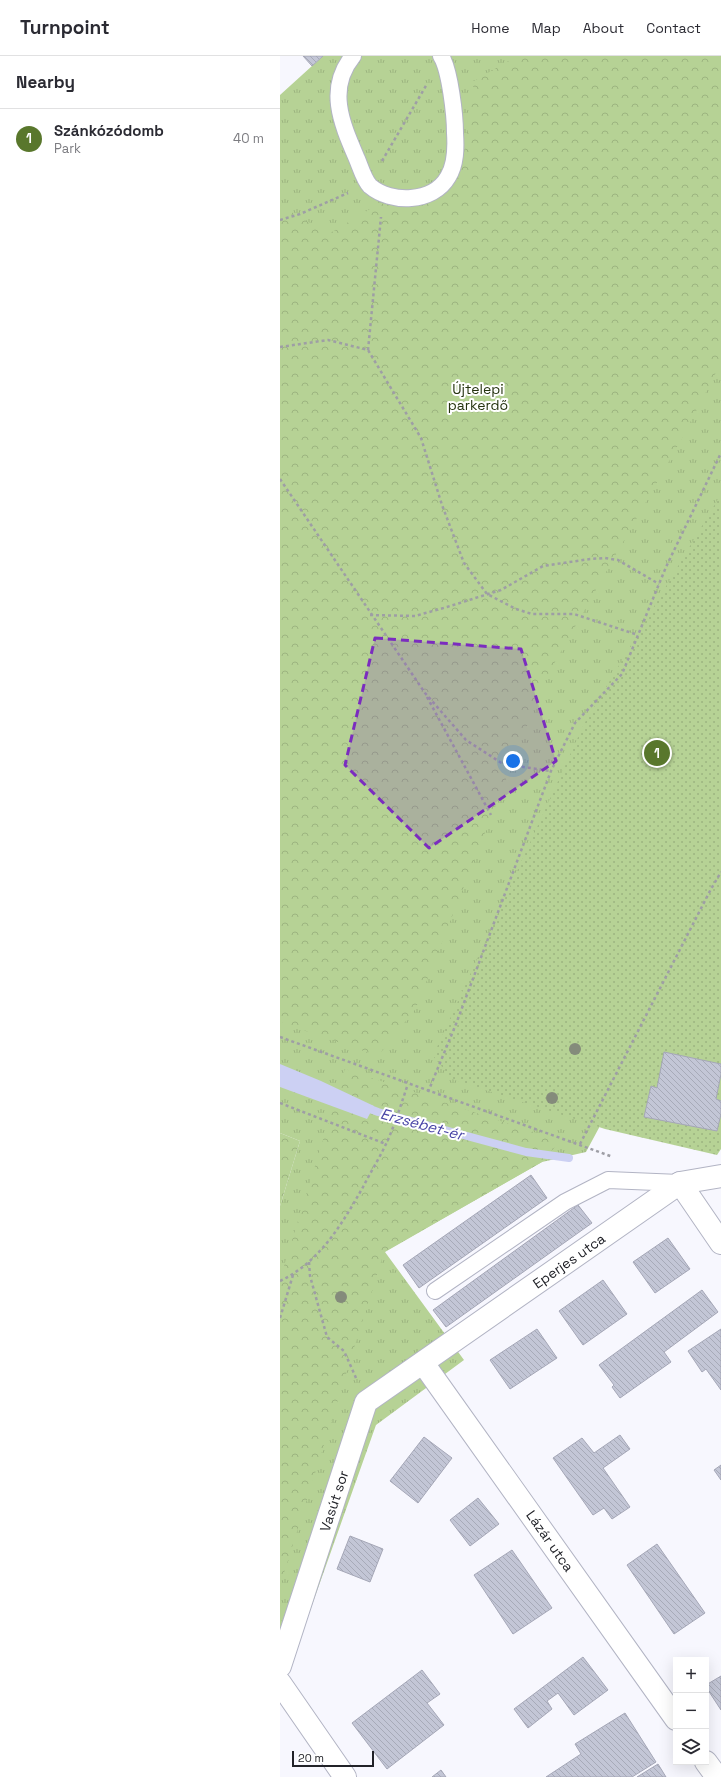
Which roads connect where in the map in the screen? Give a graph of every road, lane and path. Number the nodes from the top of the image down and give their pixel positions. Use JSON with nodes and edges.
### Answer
{"nodes":[{"id":1,"x":353,"y":56,"type":"edge"},
{"id":2,"x":443,"y":57,"type":"edge"},
{"id":3,"x":368,"y":184,"type":"junction"},
{"id":4,"x":383,"y":194,"type":"junction"},
{"id":5,"x":280,"y":220,"type":"edge"},
{"id":6,"x":280,"y":347,"type":"edge"},
{"id":7,"x":368,"y":350,"type":"junction"},
{"id":8,"x":721,"y":452,"type":"edge"},
{"id":9,"x":280,"y":479,"type":"edge"},
{"id":10,"x":659,"y":584,"type":"junction"},
{"id":11,"x":487,"y":594,"type":"junction"},
{"id":12,"x":370,"y":615,"type":"junction"},
{"id":13,"x":638,"y":635,"type":"junction"},
{"id":14,"x":425,"y":693,"type":"junction"},
{"id":15,"x":551,"y":771,"type":"junction"},
{"id":16,"x":491,"y":815,"type":"dead end"},
{"id":17,"x":721,"y":872,"type":"edge"},
{"id":18,"x":280,"y":1038,"type":"edge"},
{"id":19,"x":408,"y":1084,"type":"junction"},
{"id":20,"x":428,"y":1092,"type":"junction"},
{"id":21,"x":280,"y":1103,"type":"edge"},
{"id":22,"x":386,"y":1144,"type":"junction"},
{"id":23,"x":721,"y":1176,"type":"edge"},
{"id":24,"x":680,"y":1183,"type":"junction"},
{"id":25,"x":721,"y":1243,"type":"edge"},
{"id":26,"x":309,"y":1262,"type":"junction"},
{"id":27,"x":293,"y":1275,"type":"junction"},
{"id":28,"x":280,"y":1281,"type":"edge"},
{"id":29,"x":435,"y":1291,"type":"dead end"},
{"id":30,"x":280,"y":1318,"type":"edge"},
{"id":31,"x":423,"y":1362,"type":"junction"},
{"id":32,"x":366,"y":1402,"type":"junction"},
{"id":33,"x":280,"y":1666,"type":"edge"},
{"id":34,"x":280,"y":1682,"type":"edge"},
{"id":35,"x":673,"y":1715,"type":"edge"},
{"id":36,"x":708,"y":1765,"type":"edge"},
{"id":37,"x":721,"y":1774,"type":"edge"},
{"id":38,"x":345,"y":1777,"type":"edge"},
{"id":39,"x":717,"y":1777,"type":"edge"}],
"edges":[{"from":1,"to":3,"type":"lane"},
{"from":2,"to":3,"type":"path"},
{"from":2,"to":4,"type":"lane"},
{"from":3,"to":4,"type":"lane"},
{"from":3,"to":5,"type":"path"},
{"from":4,"to":7,"type":"path"},
{"from":6,"to":7,"type":"path"},
{"from":7,"to":11,"type":"path"},
{"from":8,"to":10,"type":"path"},
{"from":9,"to":12,"type":"path"},
{"from":10,"to":11,"type":"path"},
{"from":10,"to":13,"type":"path"},
{"from":11,"to":12,"type":"path"},
{"from":11,"to":13,"type":"path"},
{"from":12,"to":14,"type":"path"},
{"from":13,"to":15,"type":"path"},
{"from":14,"to":15,"type":"path"},
{"from":14,"to":16,"type":"path"},
{"from":15,"to":20,"type":"path"},
{"from":17,"to":20,"type":"path"},
{"from":18,"to":19,"type":"path"},
{"from":19,"to":20,"type":"path"},
{"from":19,"to":22,"type":"path"},
{"from":21,"to":22,"type":"path"},
{"from":22,"to":26,"type":"path"},
{"from":23,"to":24,"type":"street","name":"Eperjes utca"},
{"from":24,"to":25,"type":"street"},
{"from":24,"to":29,"type":"lane"},
{"from":24,"to":31,"type":"street","name":"Eperjes utca"},
{"from":26,"to":27,"type":"path"},
{"from":26,"to":32,"type":"path"},
{"from":27,"to":28,"type":"path"},
{"from":27,"to":30,"type":"path"},
{"from":31,"to":32,"type":"street"},
{"from":31,"to":35,"type":"street","name":"Lázár utca"},
{"from":32,"to":33,"type":"street","name":"Vasút sor"},
{"from":34,"to":38,"type":"street"},
{"from":36,"to":39,"type":"street"},
{"from":37,"to":39,"type":"street"}]}
